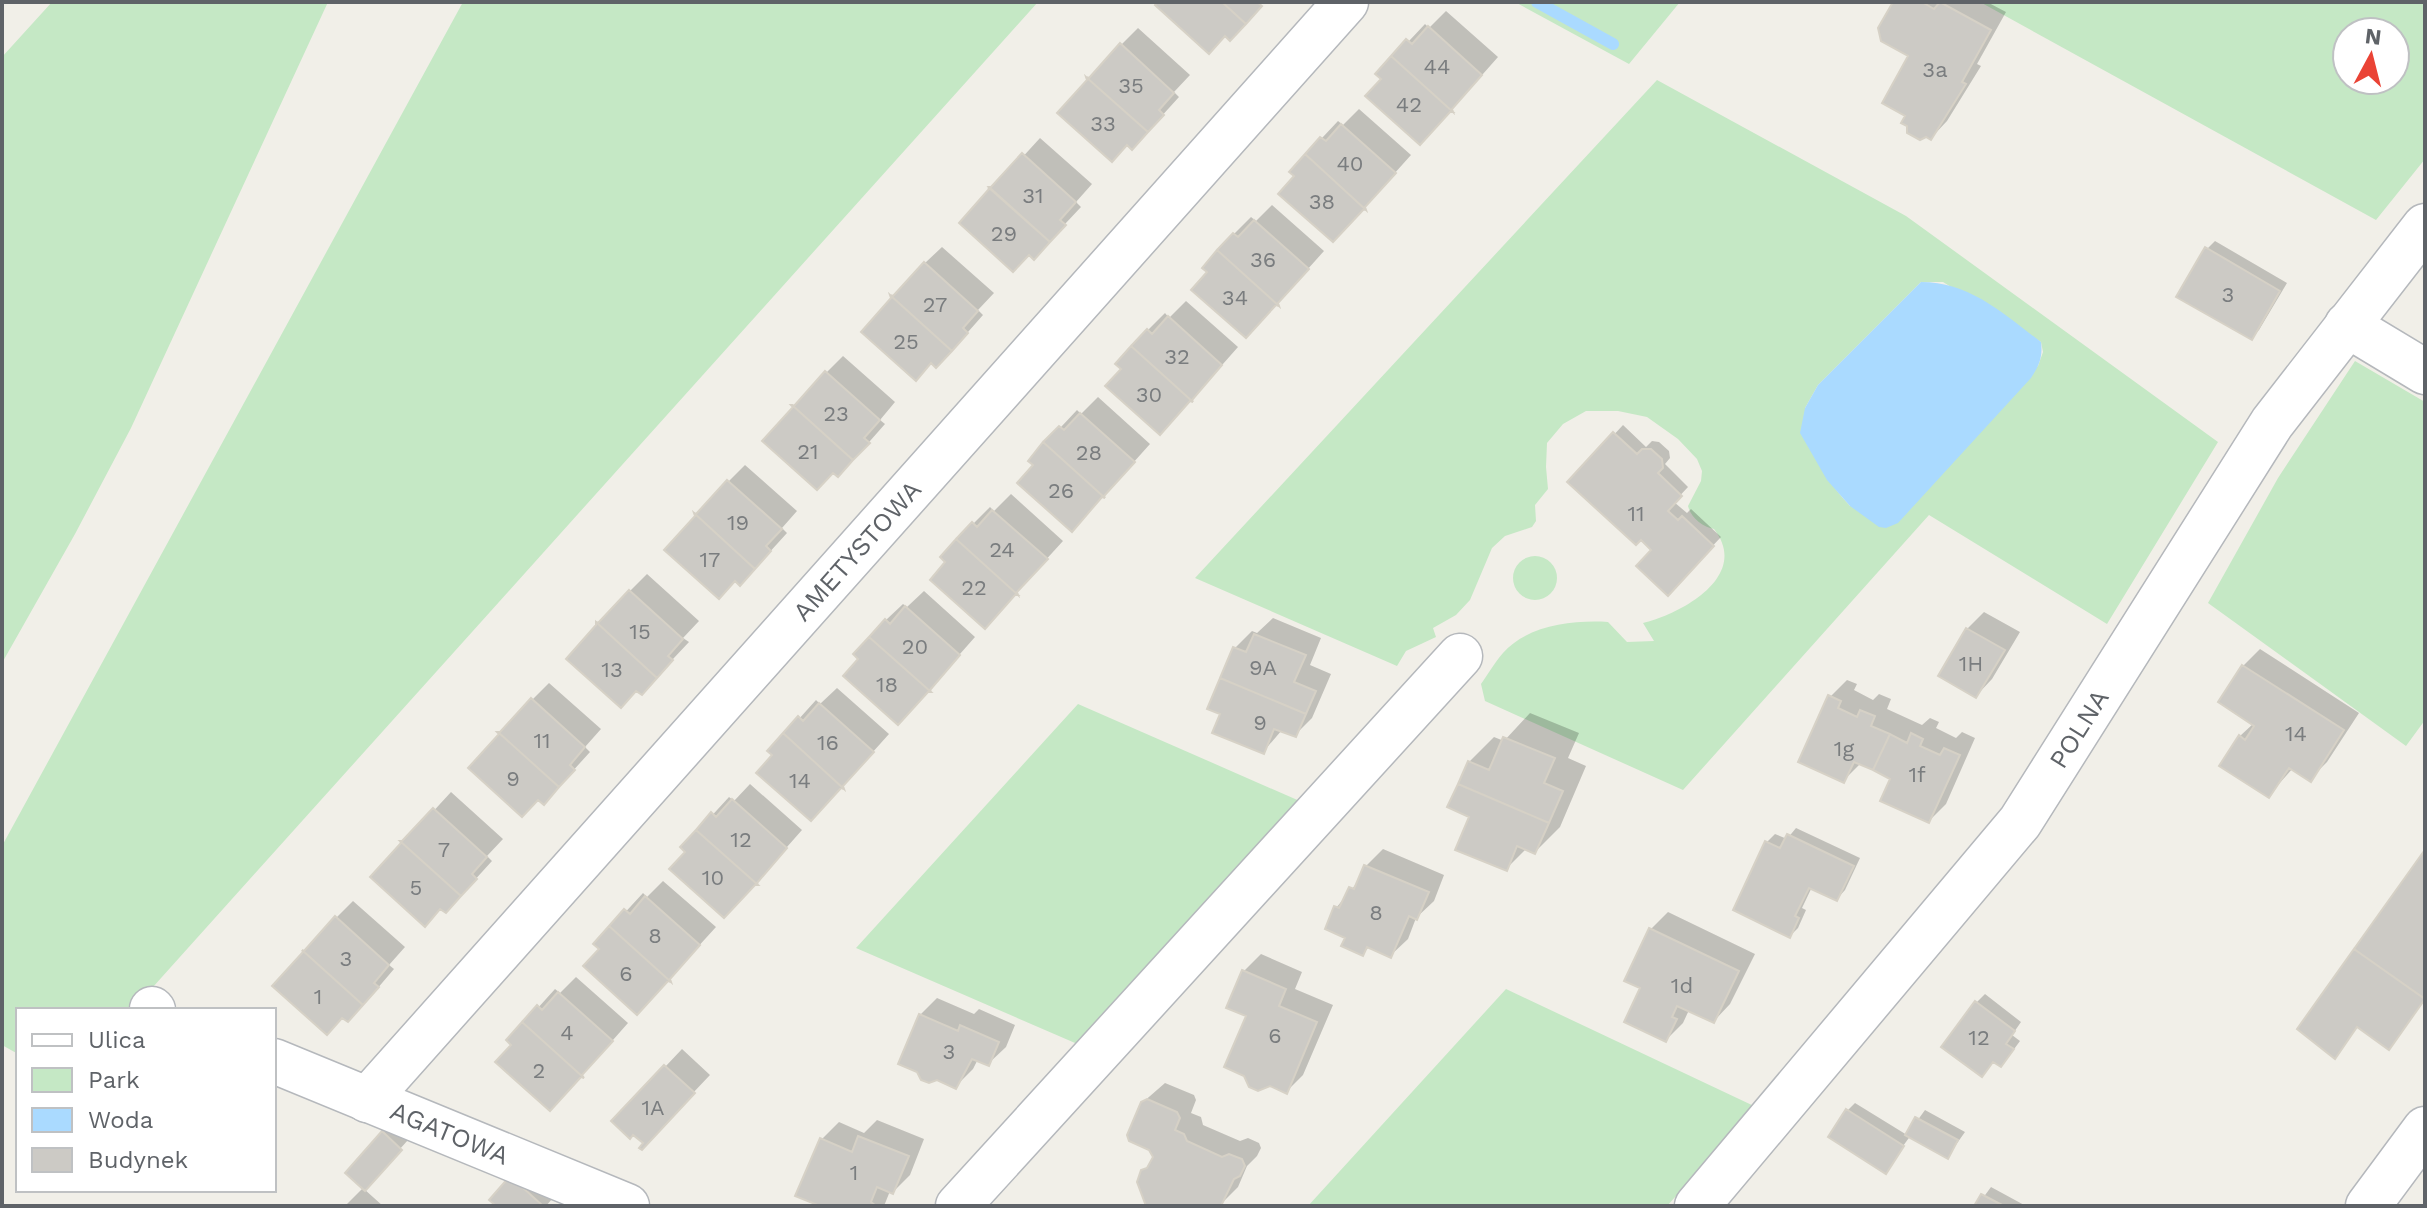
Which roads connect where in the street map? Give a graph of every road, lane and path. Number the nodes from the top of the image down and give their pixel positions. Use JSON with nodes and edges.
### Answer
{"nodes":[{"id":1,"x":1346,"y":2,"type":"edge"},
{"id":2,"x":2425,"y":226,"type":"edge"},
{"id":3,"x":2347,"y":325,"type":"junction"},
{"id":4,"x":2425,"y":372,"type":"edge"},
{"id":5,"x":1460,"y":656,"type":"dead end"},
{"id":6,"x":276,"y":1062,"type":"edge"},
{"id":7,"x":367,"y":1100,"type":"junction"},
{"id":8,"x":2425,"y":1129,"type":"edge"},
{"id":9,"x":627,"y":1206,"type":"edge"},
{"id":10,"x":958,"y":1206,"type":"edge"},
{"id":11,"x":1697,"y":1206,"type":"edge"},
{"id":12,"x":2368,"y":1206,"type":"edge"}],
"edges":[{"from":1,"to":7,"type":"street","name":"AMETYSTOWA"},
{"from":2,"to":3,"type":"street","name":"POLNA"},
{"from":3,"to":4,"type":"street"},
{"from":3,"to":11,"type":"street","name":"POLNA"},
{"from":5,"to":10,"type":"street"},
{"from":6,"to":7,"type":"street","name":"AGATOWA"},
{"from":7,"to":9,"type":"street","name":"AGATOWA"},
{"from":8,"to":12,"type":"street"}]}
